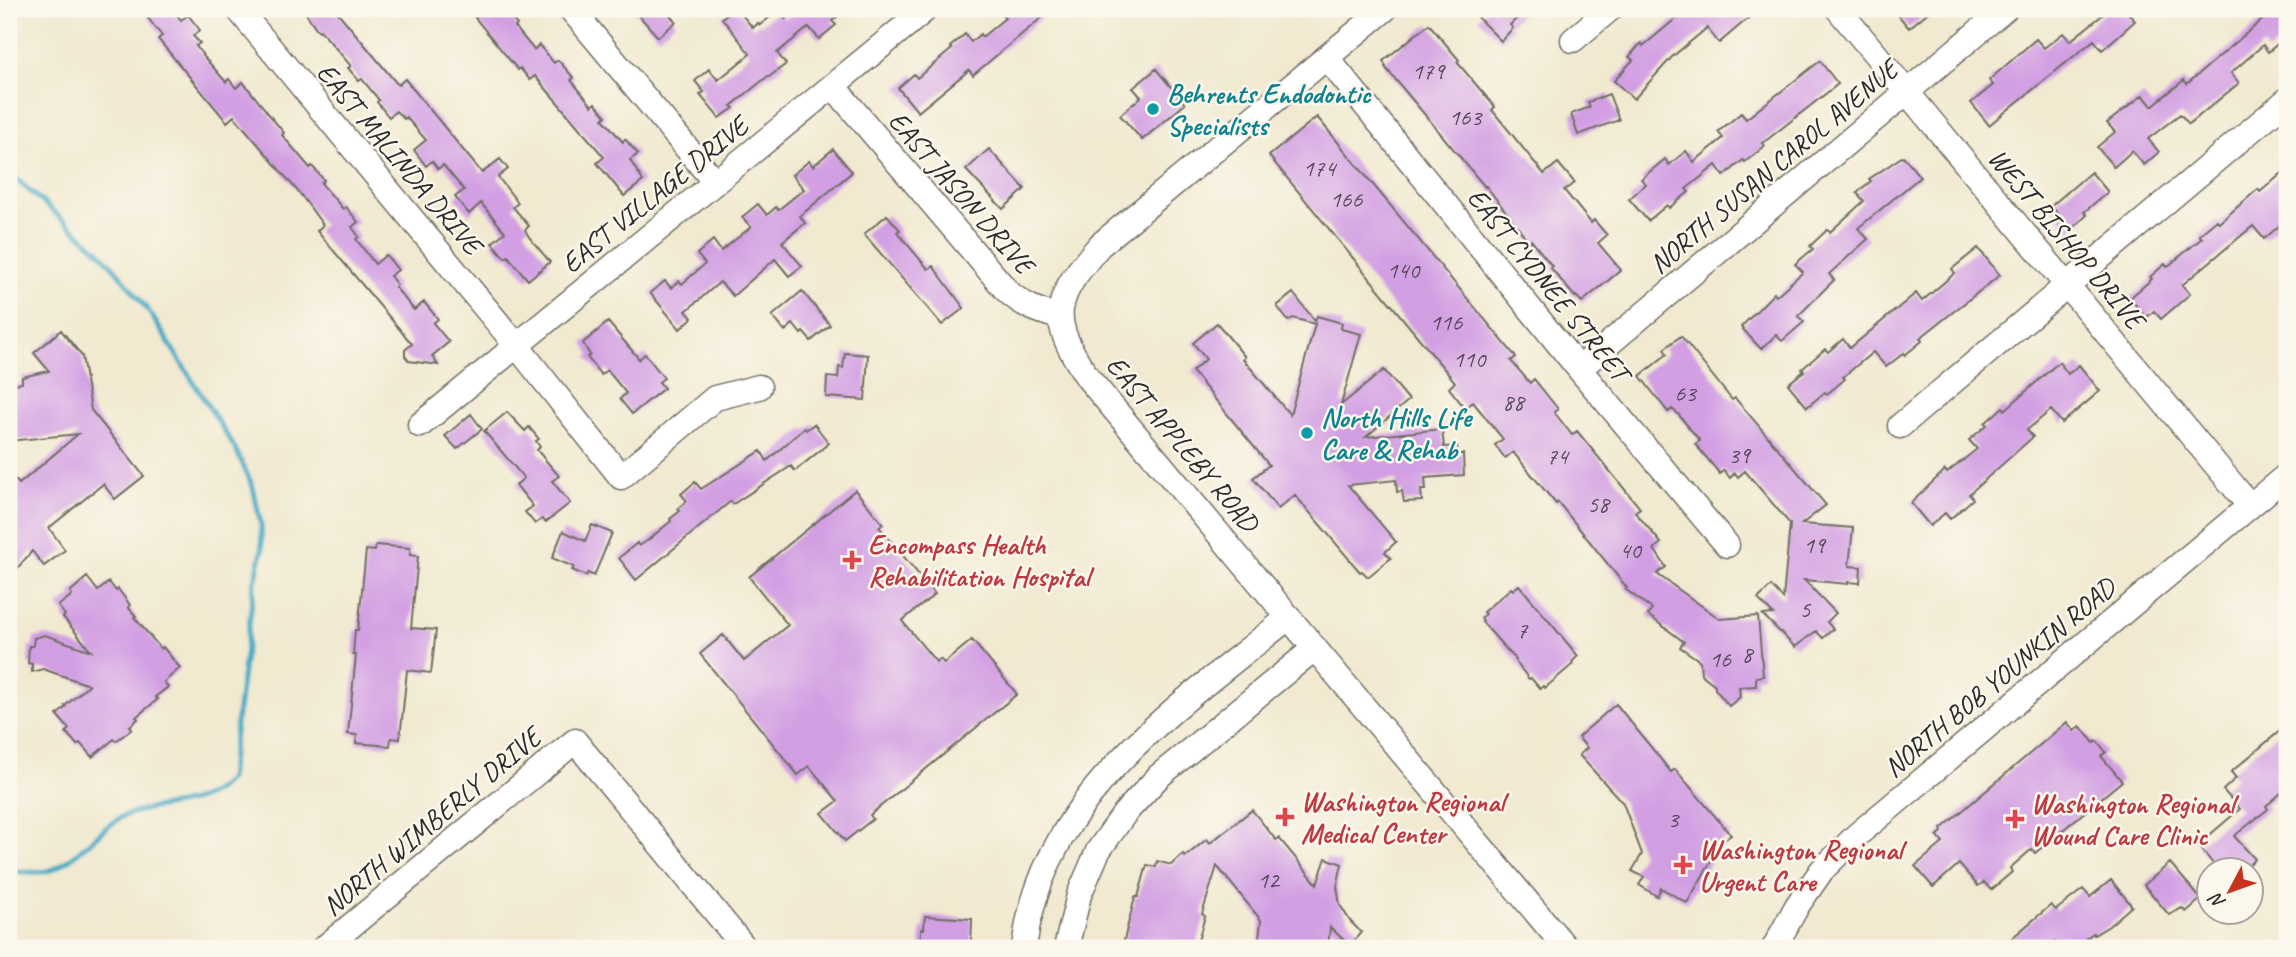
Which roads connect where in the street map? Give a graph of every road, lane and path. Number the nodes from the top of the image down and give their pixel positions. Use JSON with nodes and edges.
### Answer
{"nodes":[{"id":1,"x":238,"y":9,"type":"edge"},
{"id":2,"x":571,"y":9,"type":"edge"},
{"id":3,"x":926,"y":9,"type":"edge"},
{"id":4,"x":1385,"y":9,"type":"edge"},
{"id":5,"x":1610,"y":9,"type":"edge"},
{"id":6,"x":1838,"y":9,"type":"edge"},
{"id":7,"x":2005,"y":9,"type":"edge"},
{"id":8,"x":1573,"y":40,"type":"dead end"},
{"id":9,"x":1327,"y":58,"type":"junction"},
{"id":10,"x":833,"y":86,"type":"junction"},
{"id":11,"x":1907,"y":92,"type":"junction"},
{"id":12,"x":2287,"y":100,"type":"edge"},
{"id":13,"x":715,"y":182,"type":"junction"},
{"id":14,"x":2067,"y":286,"type":"junction"},
{"id":15,"x":1059,"y":317,"type":"junction"},
{"id":16,"x":517,"y":346,"type":"junction"},
{"id":17,"x":1579,"y":369,"type":"junction"},
{"id":18,"x":759,"y":387,"type":"dead end"},
{"id":19,"x":420,"y":425,"type":"dead end"},
{"id":20,"x":1900,"y":426,"type":"dead end"},
{"id":21,"x":2287,"y":475,"type":"edge"},
{"id":22,"x":2250,"y":506,"type":"junction"},
{"id":23,"x":1727,"y":545,"type":"dead end"},
{"id":24,"x":1289,"y":617,"type":"junction"},
{"id":25,"x":1315,"y":648,"type":"junction"},
{"id":26,"x":324,"y":948,"type":"edge"},
{"id":27,"x":745,"y":948,"type":"edge"},
{"id":28,"x":1024,"y":948,"type":"edge"},
{"id":29,"x":1066,"y":948,"type":"edge"},
{"id":30,"x":1566,"y":948,"type":"edge"},
{"id":31,"x":1773,"y":948,"type":"edge"}],
"edges":[{"from":1,"to":16,"type":"street","name":"EAST MALINDA DRIVE"},
{"from":2,"to":13,"type":"street"},
{"from":3,"to":10,"type":"street","name":"EAST VILLAGE DRIVE"},
{"from":4,"to":9,"type":"street"},
{"from":5,"to":8,"type":"street"},
{"from":6,"to":11,"type":"street","name":"WEST BISHOP DRIVE"},
{"from":7,"to":11,"type":"street","name":"NORTH SUSAN CAROL AVENUE"},
{"from":9,"to":15,"type":"street"},
{"from":9,"to":17,"type":"street","name":"EAST CYDNEE STREET"},
{"from":10,"to":13,"type":"street","name":"EAST VILLAGE DRIVE"},
{"from":10,"to":15,"type":"street","name":"EAST JASON DRIVE"},
{"from":11,"to":14,"type":"street","name":"WEST BISHOP DRIVE"},
{"from":11,"to":17,"type":"street","name":"NORTH SUSAN CAROL AVENUE"},
{"from":12,"to":14,"type":"street"},
{"from":13,"to":16,"type":"street","name":"EAST VILLAGE DRIVE"},
{"from":14,"to":20,"type":"street"},
{"from":14,"to":22,"type":"street","name":"WEST BISHOP DRIVE"},
{"from":15,"to":24,"type":"street","name":"EAST APPLEBY ROAD"},
{"from":16,"to":18,"type":"street","name":"EAST MALINDA DRIVE"},
{"from":16,"to":19,"type":"street","name":"EAST VILLAGE DRIVE"},
{"from":17,"to":23,"type":"street","name":"EAST CYDNEE STREET"},
{"from":21,"to":22,"type":"street","name":"NORTH BOB YOUNKIN ROAD"},
{"from":22,"to":31,"type":"street","name":"NORTH BOB YOUNKIN ROAD"},
{"from":24,"to":25,"type":"street","name":"EAST APPLEBY ROAD"},
{"from":24,"to":28,"type":"street"},
{"from":25,"to":29,"type":"street"},
{"from":25,"to":30,"type":"street","name":"EAST APPLEBY ROAD"},
{"from":26,"to":27,"type":"street","name":"NORTH WIMBERLY DRIVE"}]}
